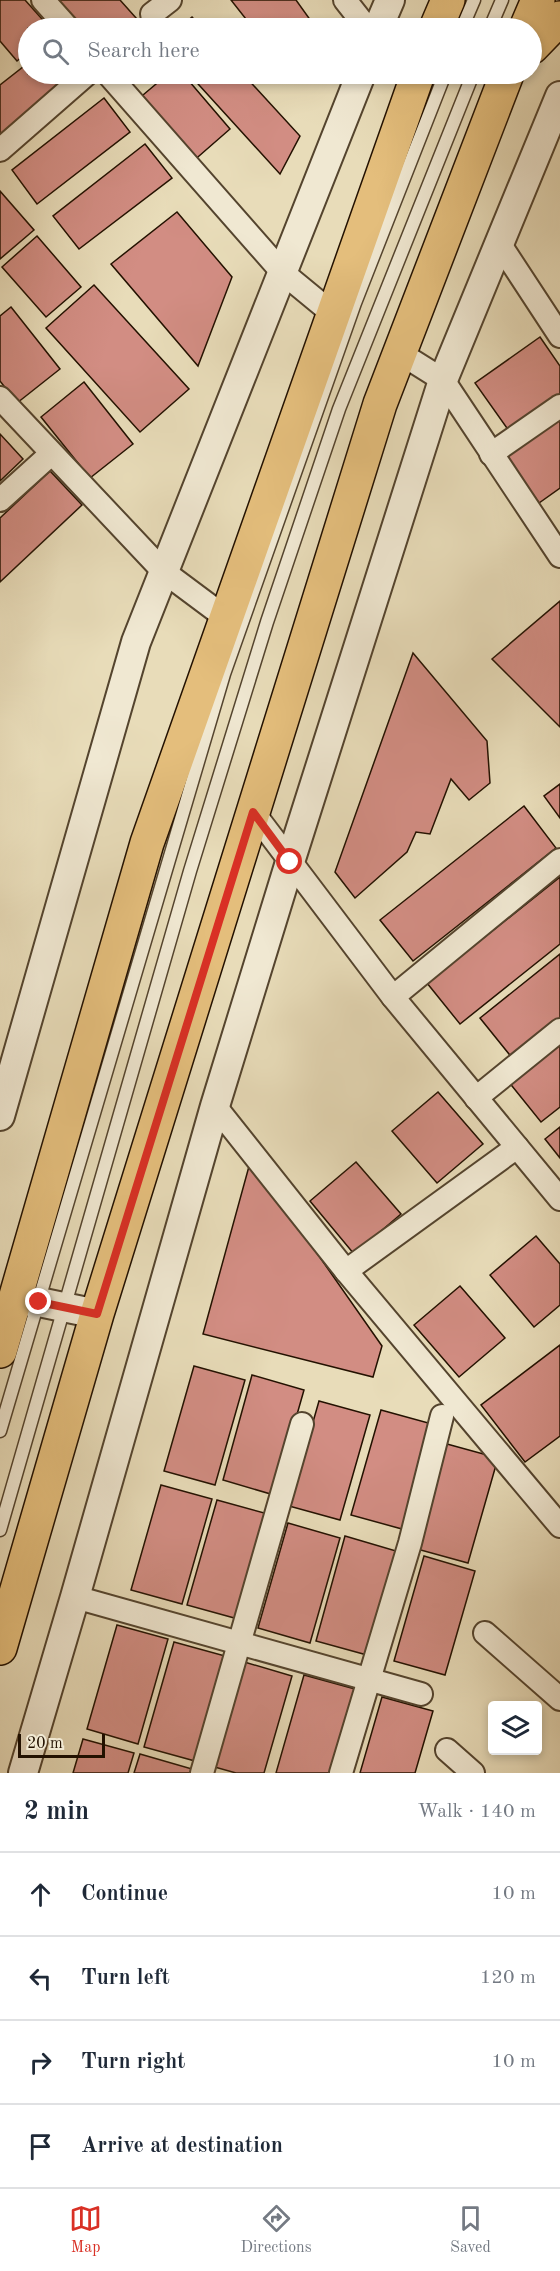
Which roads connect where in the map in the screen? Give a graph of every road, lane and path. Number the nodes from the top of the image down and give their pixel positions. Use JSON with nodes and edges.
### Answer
{"nodes":[{"id":1,"x":43,"y":0,"type":"edge"},
{"id":2,"x":170,"y":0,"type":"edge"},
{"id":3,"x":345,"y":0,"type":"edge"},
{"id":4,"x":390,"y":0,"type":"edge"},
{"id":5,"x":448,"y":0,"type":"edge"},
{"id":6,"x":474,"y":0,"type":"edge"},
{"id":7,"x":502,"y":0,"type":"edge"},
{"id":8,"x":538,"y":0,"type":"edge"},
{"id":9,"x":152,"y":14,"type":"dead end"},
{"id":10,"x":59,"y":18,"type":"edge"},
{"id":11,"x":359,"y":18,"type":"edge"},
{"id":12,"x":382,"y":18,"type":"edge"},
{"id":13,"x":440,"y":18,"type":"edge"},
{"id":14,"x":466,"y":18,"type":"edge"},
{"id":15,"x":494,"y":18,"type":"edge"},
{"id":16,"x":530,"y":18,"type":"edge"},
{"id":17,"x":560,"y":18,"type":"edge"},
{"id":18,"x":542,"y":36,"type":"edge"},
{"id":19,"x":76,"y":84,"type":"edge"},
{"id":20,"x":117,"y":84,"type":"edge"},
{"id":21,"x":357,"y":84,"type":"edge"},
{"id":22,"x":418,"y":84,"type":"edge"},
{"id":23,"x":419,"y":84,"type":"edge"},
{"id":24,"x":468,"y":84,"type":"edge"},
{"id":25,"x":503,"y":84,"type":"edge"},
{"id":26,"x":560,"y":96,"type":"edge"},
{"id":27,"x":0,"y":150,"type":"edge"},
{"id":28,"x":499,"y":243,"type":"junction"},
{"id":29,"x":282,"y":272,"type":"junction"},
{"id":30,"x":333,"y":314,"type":"junction"},
{"id":31,"x":560,"y":336,"type":"edge"},
{"id":32,"x":400,"y":353,"type":"junction"},
{"id":33,"x":443,"y":380,"type":"junction"},
{"id":34,"x":0,"y":398,"type":"edge"},
{"id":35,"x":560,"y":406,"type":"edge"},
{"id":36,"x":51,"y":454,"type":"junction"},
{"id":37,"x":491,"y":454,"type":"junction"},
{"id":38,"x":0,"y":500,"type":"edge"},
{"id":39,"x":560,"y":556,"type":"edge"},
{"id":40,"x":163,"y":571,"type":"junction"},
{"id":41,"x":226,"y":618,"type":"junction"},
{"id":42,"x":253,"y":812,"type":"junction"},
{"id":43,"x":560,"y":860,"type":"edge"},
{"id":44,"x":290,"y":862,"type":"junction"},
{"id":45,"x":393,"y":997,"type":"junction"},
{"id":46,"x":560,"y":1030,"type":"edge"},
{"id":47,"x":476,"y":1098,"type":"junction"},
{"id":48,"x":216,"y":1106,"type":"junction"},
{"id":49,"x":0,"y":1116,"type":"edge"},
{"id":50,"x":518,"y":1148,"type":"junction"},
{"id":51,"x":560,"y":1199,"type":"edge"},
{"id":52,"x":346,"y":1271,"type":"junction"},
{"id":53,"x":30,"y":1305,"type":"edge"},
{"id":54,"x":97,"y":1314,"type":"junction"},
{"id":55,"x":0,"y":1351,"type":"edge"},
{"id":56,"x":442,"y":1416,"type":"dead end"},
{"id":57,"x":302,"y":1424,"type":"dead end"},
{"id":58,"x":0,"y":1431,"type":"edge"},
{"id":59,"x":560,"y":1526,"type":"edge"},
{"id":60,"x":0,"y":1530,"type":"edge"},
{"id":61,"x":75,"y":1597,"type":"junction"},
{"id":62,"x":485,"y":1633,"type":"dead end"},
{"id":63,"x":241,"y":1642,"type":"junction"},
{"id":64,"x":0,"y":1648,"type":"edge"},
{"id":65,"x":370,"y":1681,"type":"junction"},
{"id":66,"x":421,"y":1694,"type":"dead end"},
{"id":67,"x":560,"y":1699,"type":"edge"},
{"id":68,"x":447,"y":1750,"type":"dead end"},
{"id":69,"x":23,"y":1773,"type":"edge"},
{"id":70,"x":202,"y":1773,"type":"edge"},
{"id":71,"x":341,"y":1773,"type":"edge"},
{"id":72,"x":473,"y":1773,"type":"edge"}],
"edges":[{"from":1,"to":10,"type":"street"},
{"from":2,"to":9,"type":"street"},
{"from":3,"to":11,"type":"street"},
{"from":4,"to":12,"type":"street"},
{"from":5,"to":13,"type":"main road"},
{"from":6,"to":14,"type":"lane"},
{"from":7,"to":15,"type":"lane"},
{"from":8,"to":16,"type":"main road"},
{"from":17,"to":18,"type":"main road"},
{"from":19,"to":27,"type":"street"},
{"from":20,"to":29,"type":"street"},
{"from":21,"to":29,"type":"street"},
{"from":22,"to":30,"type":"main road"},
{"from":23,"to":53,"type":"lane"},
{"from":24,"to":53,"type":"lane"},
{"from":25,"to":32,"type":"main road"},
{"from":26,"to":28,"type":"street"},
{"from":28,"to":31,"type":"street"},
{"from":28,"to":33,"type":"street"},
{"from":29,"to":30,"type":"street"},
{"from":29,"to":40,"type":"street"},
{"from":30,"to":41,"type":"main road"},
{"from":32,"to":33,"type":"street"},
{"from":32,"to":42,"type":"main road"},
{"from":33,"to":37,"type":"street"},
{"from":33,"to":44,"type":"street"},
{"from":34,"to":36,"type":"street"},
{"from":35,"to":37,"type":"street"},
{"from":36,"to":38,"type":"street"},
{"from":36,"to":40,"type":"street"},
{"from":37,"to":39,"type":"street"},
{"from":40,"to":41,"type":"street"},
{"from":40,"to":49,"type":"street"},
{"from":41,"to":53,"type":"main road"},
{"from":42,"to":44,"type":"street"},
{"from":42,"to":54,"type":"main road"},
{"from":43,"to":45,"type":"street"},
{"from":44,"to":45,"type":"street"},
{"from":44,"to":48,"type":"street"},
{"from":45,"to":47,"type":"street"},
{"from":46,"to":47,"type":"street"},
{"from":47,"to":50,"type":"street"},
{"from":48,"to":52,"type":"street"},
{"from":48,"to":61,"type":"street"},
{"from":50,"to":51,"type":"street"},
{"from":50,"to":52,"type":"street"},
{"from":52,"to":59,"type":"street"},
{"from":53,"to":54,"type":"street"},
{"from":53,"to":55,"type":"main road"},
{"from":53,"to":58,"type":"lane"},
{"from":53,"to":60,"type":"lane"},
{"from":54,"to":64,"type":"main road"},
{"from":56,"to":65,"type":"street"},
{"from":57,"to":63,"type":"street"},
{"from":61,"to":63,"type":"street"},
{"from":61,"to":69,"type":"street"},
{"from":62,"to":67,"type":"street"},
{"from":63,"to":65,"type":"street"},
{"from":63,"to":70,"type":"street"},
{"from":65,"to":66,"type":"street"},
{"from":65,"to":71,"type":"street"},
{"from":68,"to":72,"type":"street"}]}
